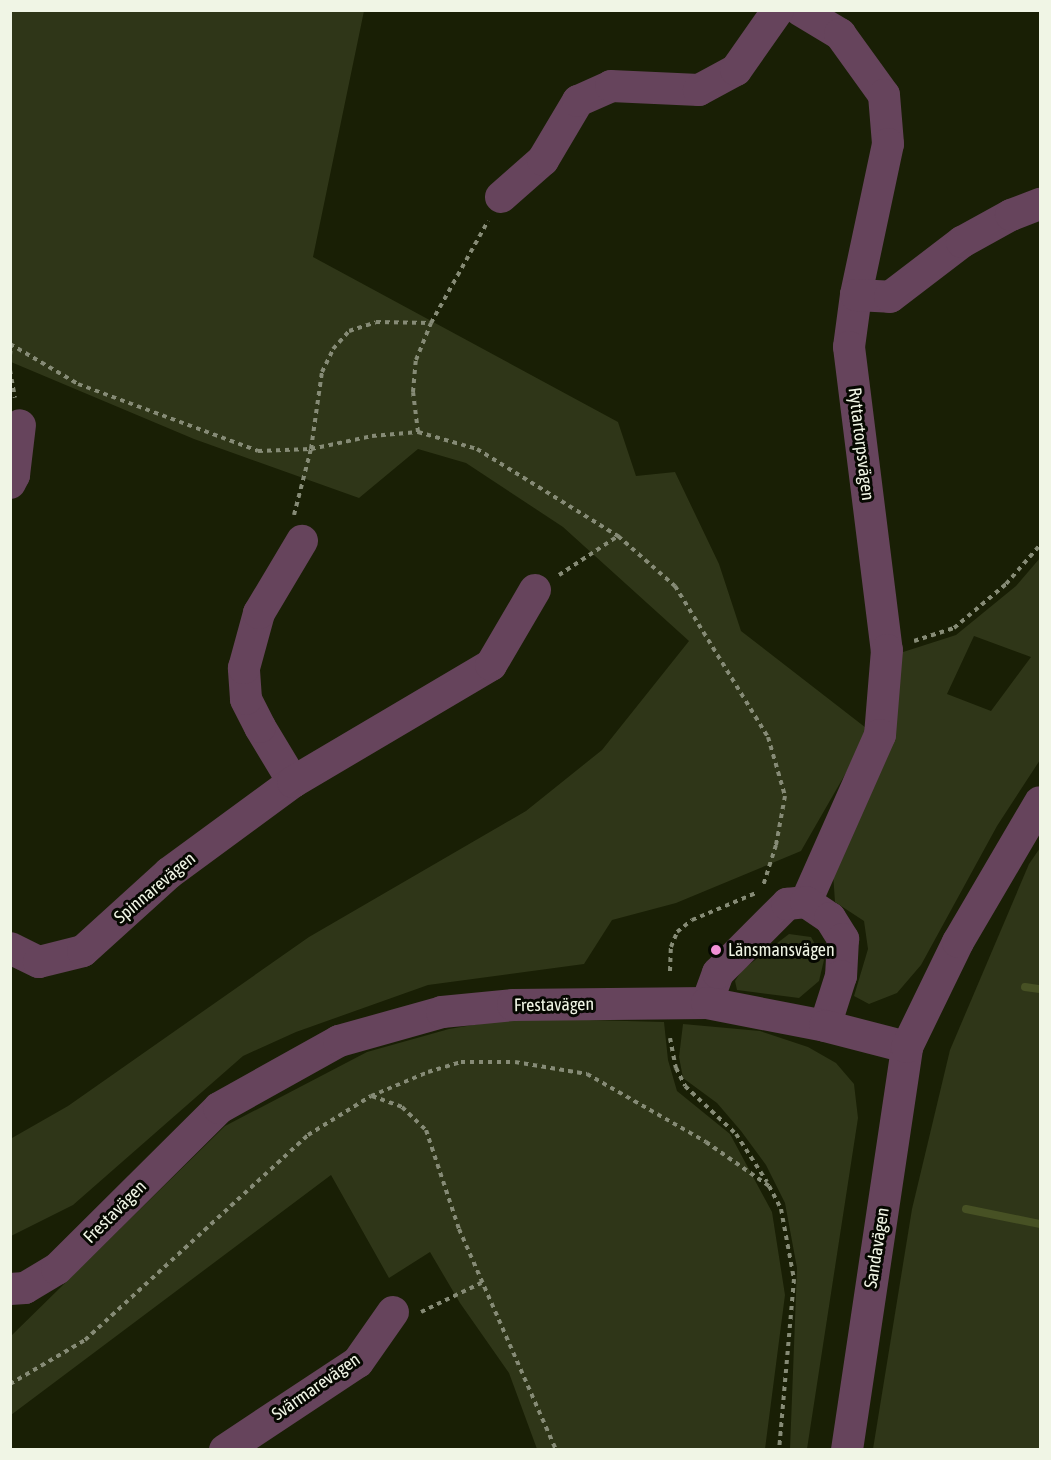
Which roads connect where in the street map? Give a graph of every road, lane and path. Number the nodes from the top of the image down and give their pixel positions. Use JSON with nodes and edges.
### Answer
{"nodes":[{"id":1,"x":778,"y":10,"type":"edge"},
{"id":2,"x":800,"y":10,"type":"edge"},
{"id":3,"x":501,"y":197,"type":"joint"},
{"id":4,"x":1041,"y":204,"type":"edge"},
{"id":5,"x":856,"y":296,"type":"junction"},
{"id":6,"x":431,"y":323,"type":"junction"},
{"id":7,"x":11,"y":345,"type":"edge"},
{"id":8,"x":10,"y":355,"type":"edge"},
{"id":9,"x":20,"y":425,"type":"dead end"},
{"id":10,"x":418,"y":432,"type":"junction"},
{"id":11,"x":311,"y":449,"type":"junction"},
{"id":12,"x":10,"y":483,"type":"edge"},
{"id":13,"x":618,"y":536,"type":"junction"},
{"id":14,"x":302,"y":541,"type":"joint"},
{"id":15,"x":1041,"y":545,"type":"edge"},
{"id":16,"x":535,"y":590,"type":"joint"},
{"id":17,"x":888,"y":650,"type":"junction"},
{"id":18,"x":293,"y":782,"type":"junction"},
{"id":19,"x":1041,"y":802,"type":"edge"},
{"id":20,"x":806,"y":902,"type":"junction"},
{"id":21,"x":10,"y":948,"type":"edge"},
{"id":22,"x":670,"y":971,"type":"dead end"},
{"id":23,"x":707,"y":1004,"type":"junction"},
{"id":24,"x":825,"y":1026,"type":"junction"},
{"id":25,"x":670,"y":1038,"type":"dead end"},
{"id":26,"x":908,"y":1047,"type":"junction"},
{"id":27,"x":372,"y":1096,"type":"junction"},
{"id":28,"x":769,"y":1185,"type":"junction"},
{"id":29,"x":482,"y":1283,"type":"junction"},
{"id":30,"x":10,"y":1289,"type":"edge"},
{"id":31,"x":393,"y":1312,"type":"joint"},
{"id":32,"x":10,"y":1384,"type":"edge"},
{"id":33,"x":225,"y":1449,"type":"edge"},
{"id":34,"x":556,"y":1449,"type":"edge"},
{"id":35,"x":779,"y":1449,"type":"edge"},
{"id":36,"x":846,"y":1449,"type":"edge"}],
"edges":[{"from":1,"to":3,"type":"street"},
{"from":2,"to":5,"type":"street","name":"Ryttartorpsvägen"},
{"from":3,"to":6,"type":"path"},
{"from":4,"to":5,"type":"street"},
{"from":5,"to":17,"type":"street","name":"Ryttartorpsvägen"},
{"from":6,"to":10,"type":"path"},
{"from":6,"to":11,"type":"path"},
{"from":7,"to":8,"type":"path"},
{"from":7,"to":11,"type":"path"},
{"from":9,"to":12,"type":"street"},
{"from":10,"to":11,"type":"path"},
{"from":10,"to":13,"type":"path"},
{"from":11,"to":14,"type":"path"},
{"from":13,"to":16,"type":"path"},
{"from":13,"to":22,"type":"path"},
{"from":14,"to":18,"type":"street"},
{"from":15,"to":17,"type":"path"},
{"from":16,"to":18,"type":"street","name":"Spinnarevägen"},
{"from":17,"to":20,"type":"street","name":"Ryttartorpsvägen"},
{"from":18,"to":21,"type":"street","name":"Spinnarevägen"},
{"from":19,"to":26,"type":"street"},
{"from":20,"to":23,"type":"street"},
{"from":20,"to":24,"type":"street"},
{"from":23,"to":24,"type":"street","name":"Frestavägen"},
{"from":23,"to":30,"type":"street","name":"Frestavägen"},
{"from":24,"to":26,"type":"street","name":"Frestavägen"},
{"from":25,"to":28,"type":"path"},
{"from":26,"to":36,"type":"street","name":"Sandavägen"},
{"from":27,"to":28,"type":"path"},
{"from":27,"to":29,"type":"path"},
{"from":27,"to":32,"type":"path"},
{"from":28,"to":35,"type":"path"},
{"from":29,"to":31,"type":"path"},
{"from":29,"to":34,"type":"path"},
{"from":31,"to":33,"type":"street","name":"Svärmarevägen"}]}
